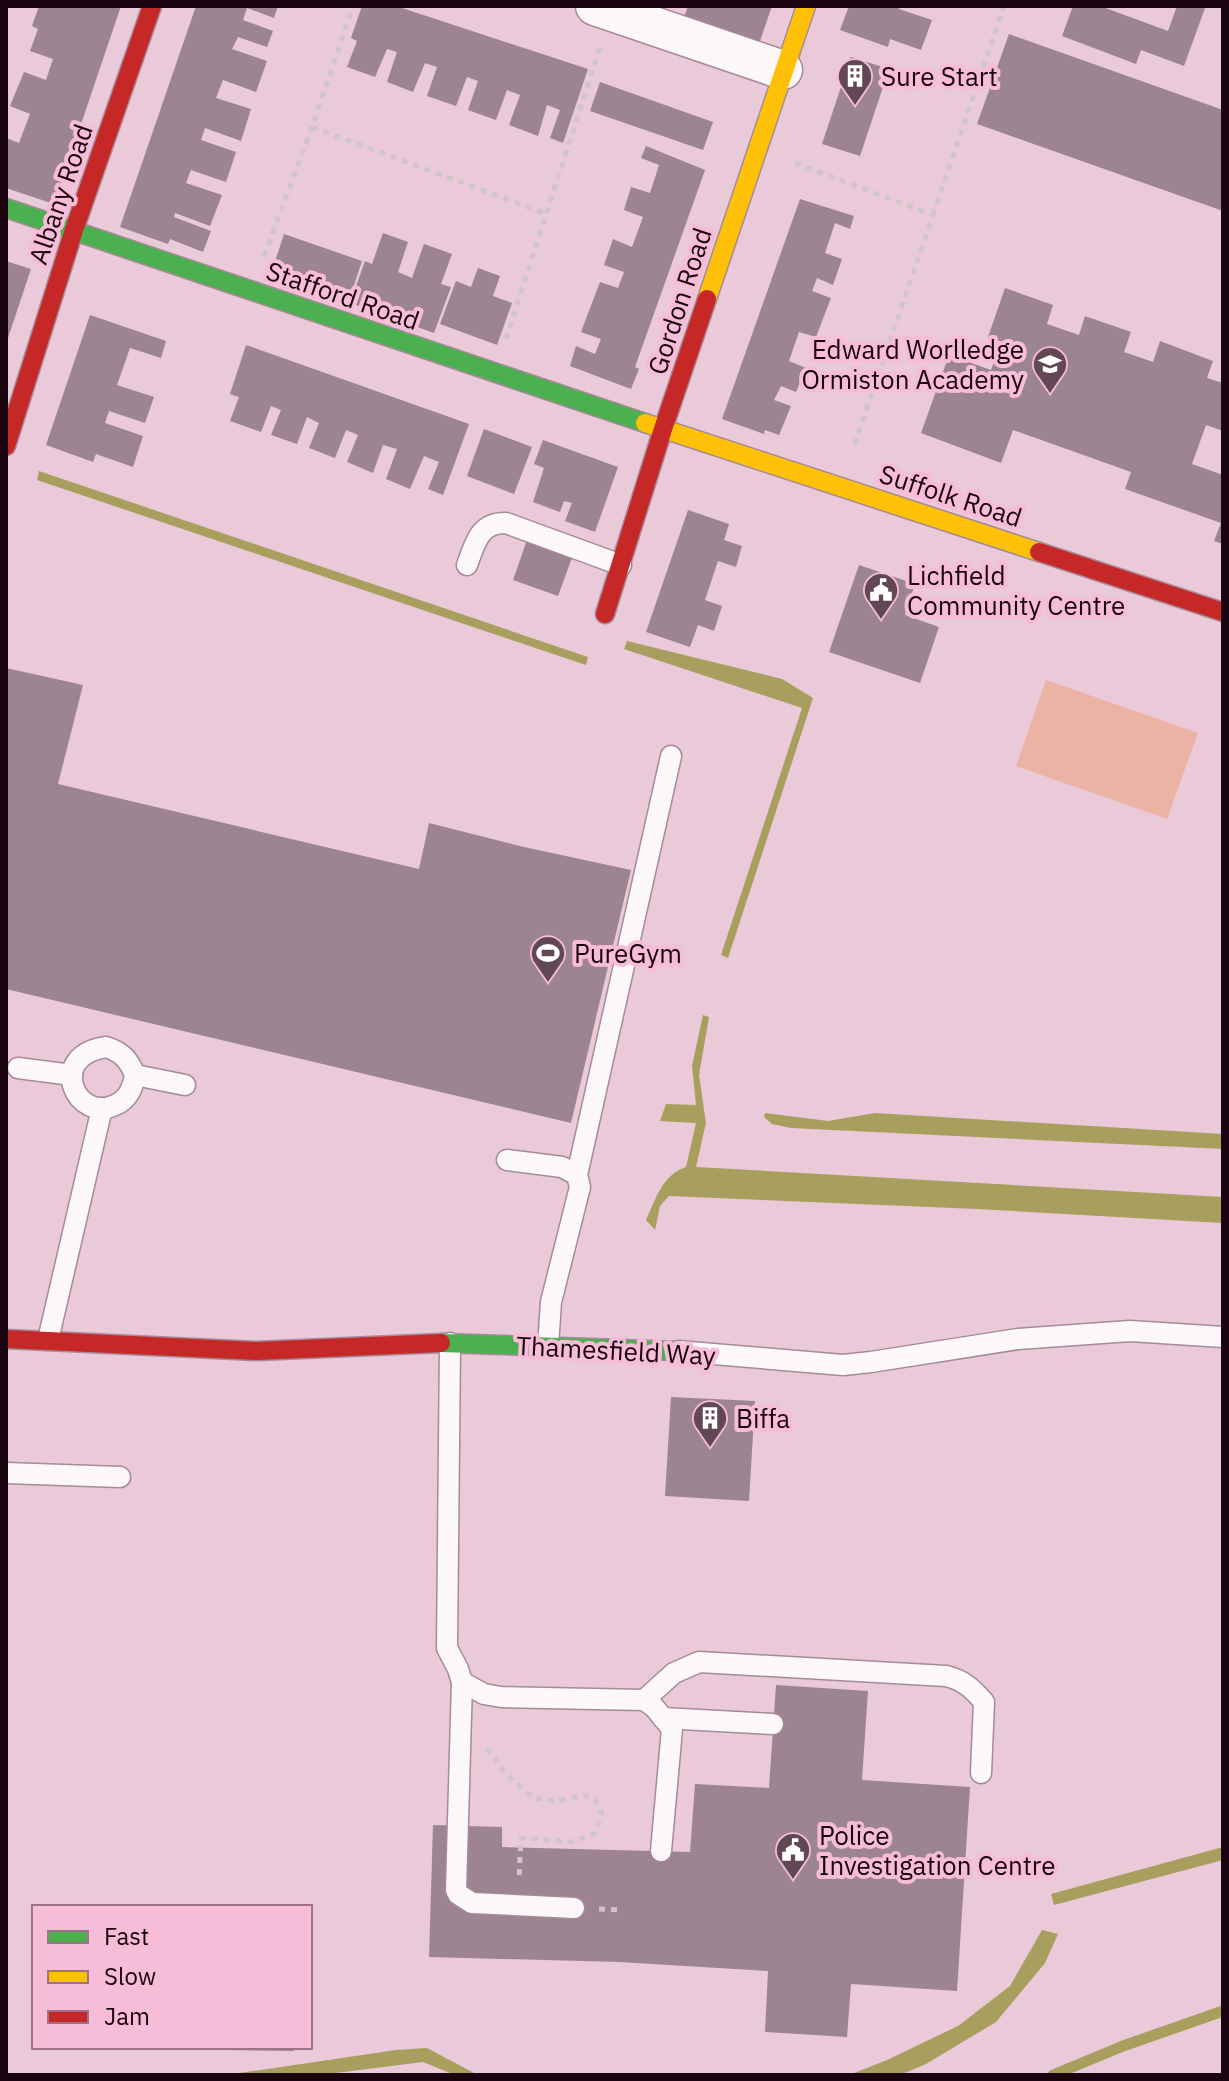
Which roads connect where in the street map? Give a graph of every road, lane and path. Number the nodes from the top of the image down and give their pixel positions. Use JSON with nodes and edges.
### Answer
{"nodes":[{"id":1,"x":152,"y":6,"type":"edge"},
{"id":2,"x":353,"y":6,"type":"edge"},
{"id":3,"x":806,"y":6,"type":"edge"},
{"id":4,"x":1004,"y":6,"type":"edge"},
{"id":5,"x":603,"y":9,"type":"edge"},
{"id":6,"x":783,"y":70,"type":"junction"},
{"id":7,"x":312,"y":127,"type":"junction"},
{"id":8,"x":757,"y":148,"type":"junction"},
{"id":9,"x":6,"y":208,"type":"edge"},
{"id":10,"x":547,"y":214,"type":"junction"},
{"id":11,"x":933,"y":215,"type":"junction"},
{"id":12,"x":74,"y":230,"type":"junction"},
{"id":13,"x":252,"y":291,"type":"junction"},
{"id":14,"x":495,"y":374,"type":"junction"},
{"id":15,"x":663,"y":429,"type":"junction"},
{"id":16,"x":6,"y":446,"type":"edge"},
{"id":17,"x":841,"y":487,"type":"junction"},
{"id":18,"x":467,"y":565,"type":"dead end"},
{"id":19,"x":621,"y":565,"type":"junction"},
{"id":20,"x":1223,"y":612,"type":"edge"},
{"id":21,"x":605,"y":614,"type":"dead end"},
{"id":22,"x":671,"y":756,"type":"dead end"},
{"id":23,"x":18,"y":1068,"type":"dead end"},
{"id":24,"x":72,"y":1075,"type":"junction"},
{"id":25,"x":135,"y":1075,"type":"junction"},
{"id":26,"x":185,"y":1085,"type":"dead end"},
{"id":27,"x":102,"y":1108,"type":"junction"},
{"id":28,"x":507,"y":1160,"type":"dead end"},
{"id":29,"x":577,"y":1175,"type":"junction"},
{"id":30,"x":1223,"y":1337,"type":"edge"},
{"id":31,"x":6,"y":1339,"type":"edge"},
{"id":32,"x":48,"y":1340,"type":"junction"},
{"id":33,"x":450,"y":1343,"type":"junction"},
{"id":34,"x":548,"y":1346,"type":"junction"},
{"id":35,"x":678,"y":1351,"type":"joint"},
{"id":36,"x":6,"y":1473,"type":"edge"},
{"id":37,"x":120,"y":1477,"type":"dead end"},
{"id":38,"x":462,"y":1682,"type":"junction"},
{"id":39,"x":644,"y":1700,"type":"junction"},
{"id":40,"x":663,"y":1718,"type":"junction"},
{"id":41,"x":773,"y":1724,"type":"dead end"},
{"id":42,"x":460,"y":1729,"type":"junction"},
{"id":43,"x":981,"y":1773,"type":"dead end"},
{"id":44,"x":661,"y":1851,"type":"dead end"},
{"id":45,"x":518,"y":1905,"type":"junction"},
{"id":46,"x":574,"y":1908,"type":"dead end"}],
"edges":[{"from":1,"to":12,"type":"street","name":"Albany Road"},
{"from":2,"to":7,"type":"path"},
{"from":3,"to":6,"type":"street","name":"Gordon Road"},
{"from":4,"to":11,"type":"path"},
{"from":5,"to":6,"type":"street"},
{"from":5,"to":10,"type":"path"},
{"from":6,"to":8,"type":"street","name":"Gordon Road"},
{"from":7,"to":10,"type":"path"},
{"from":7,"to":13,"type":"path"},
{"from":8,"to":11,"type":"path"},
{"from":8,"to":15,"type":"street","name":"Gordon Road"},
{"from":9,"to":12,"type":"street","name":"Stafford Road"},
{"from":10,"to":14,"type":"path"},
{"from":11,"to":17,"type":"path"},
{"from":12,"to":13,"type":"street","name":"Stafford Road"},
{"from":12,"to":16,"type":"street","name":"Albany Road"},
{"from":13,"to":14,"type":"street","name":"Stafford Road"},
{"from":14,"to":15,"type":"street","name":"Stafford Road"},
{"from":15,"to":17,"type":"street","name":"Suffolk Road"},
{"from":15,"to":19,"type":"street","name":"Gordon Road"},
{"from":17,"to":20,"type":"street","name":"Suffolk Road"},
{"from":18,"to":19,"type":"lane"},
{"from":19,"to":21,"type":"street","name":"Gordon Road"},
{"from":22,"to":29,"type":"lane"},
{"from":23,"to":24,"type":"lane"},
{"from":24,"to":25,"type":"lane"},
{"from":24,"to":27,"type":"lane"},
{"from":25,"to":26,"type":"lane"},
{"from":25,"to":27,"type":"lane"},
{"from":27,"to":32,"type":"lane"},
{"from":28,"to":29,"type":"lane"},
{"from":29,"to":34,"type":"lane"},
{"from":30,"to":35,"type":"lane","name":"Thamesfield Way"},
{"from":31,"to":32,"type":"street","name":"Thamesfield Way"},
{"from":32,"to":33,"type":"street","name":"Thamesfield Way"},
{"from":33,"to":34,"type":"street","name":"Thamesfield Way"},
{"from":33,"to":38,"type":"lane"},
{"from":34,"to":35,"type":"street","name":"Thamesfield Way"},
{"from":36,"to":37,"type":"lane"},
{"from":38,"to":39,"type":"lane"},
{"from":38,"to":42,"type":"lane"},
{"from":39,"to":40,"type":"lane"},
{"from":39,"to":43,"type":"lane"},
{"from":40,"to":41,"type":"lane"},
{"from":40,"to":44,"type":"lane"},
{"from":42,"to":45,"type":"lane"},
{"from":42,"to":45,"type":"path"},
{"from":45,"to":46,"type":"lane"}]}
